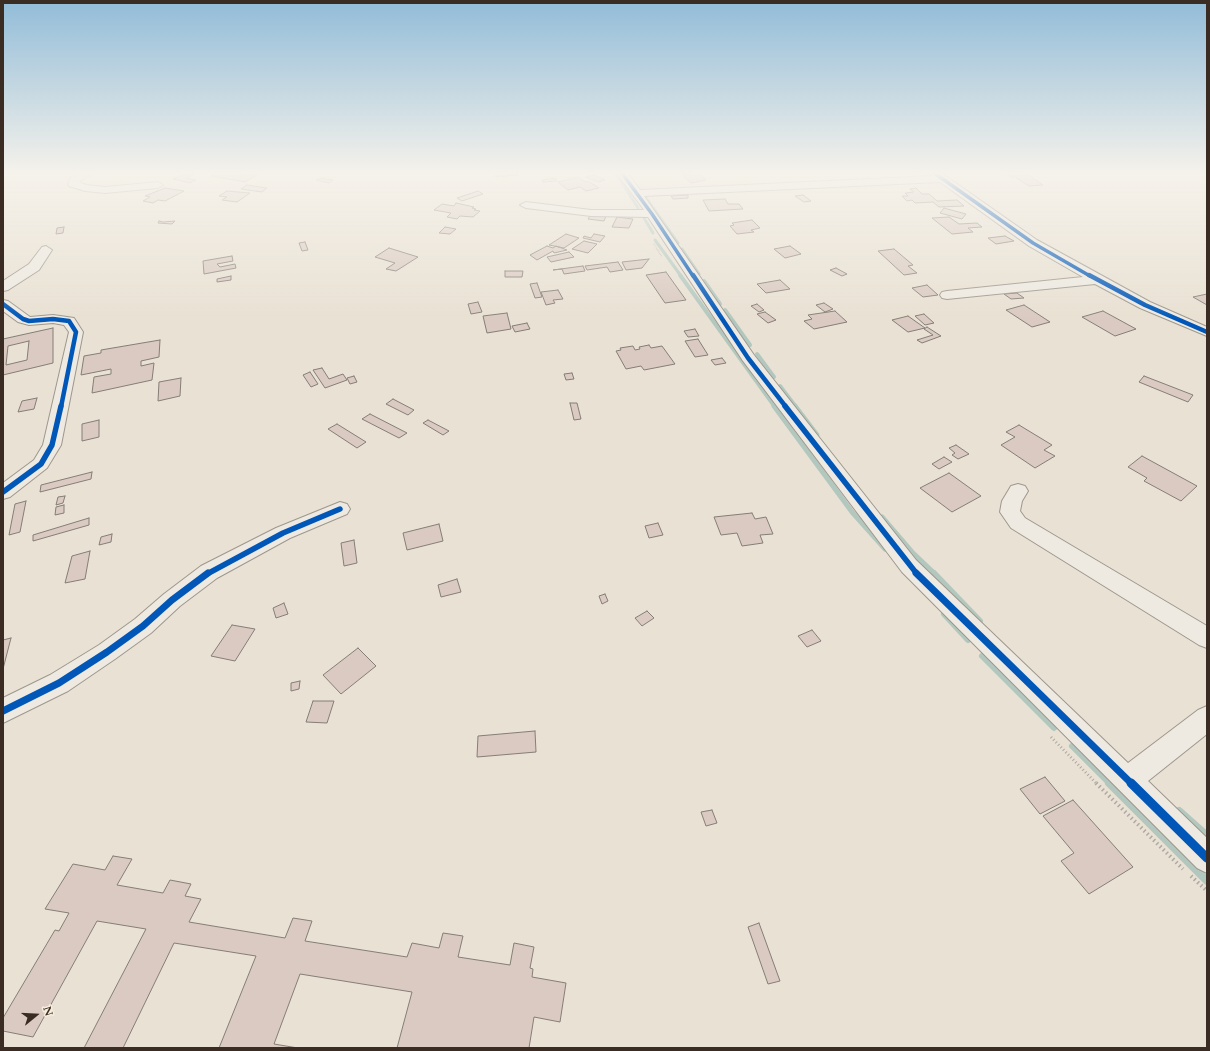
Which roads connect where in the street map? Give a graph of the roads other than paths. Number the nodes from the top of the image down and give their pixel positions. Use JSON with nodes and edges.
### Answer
{"nodes":[{"id":1,"x":657,"y":221,"type":"edge"},
{"id":2,"x":1002,"y":221,"type":"edge"},
{"id":3,"x":46,"y":250,"type":"dead end"},
{"id":4,"x":1097,"y":280,"type":"junction"},
{"id":5,"x":3,"y":287,"type":"edge"},
{"id":6,"x":947,"y":294,"type":"dead end"},
{"id":7,"x":3,"y":304,"type":"edge"},
{"id":8,"x":1207,"y":332,"type":"edge"},
{"id":9,"x":1018,"y":491,"type":"dead end"},
{"id":10,"x":3,"y":492,"type":"edge"},
{"id":11,"x":340,"y":509,"type":"dead end"},
{"id":12,"x":1207,"y":638,"type":"edge"},
{"id":13,"x":3,"y":712,"type":"edge"},
{"id":14,"x":1207,"y":718,"type":"edge"},
{"id":15,"x":1128,"y":780,"type":"junction"},
{"id":16,"x":1207,"y":858,"type":"edge"}],
"edges":[{"from":1,"to":15,"type":"street"},
{"from":2,"to":4,"type":"street"},
{"from":3,"to":5,"type":"street"},
{"from":4,"to":6,"type":"street"},
{"from":4,"to":8,"type":"street"},
{"from":7,"to":10,"type":"street"},
{"from":9,"to":12,"type":"street"},
{"from":11,"to":13,"type":"street"},
{"from":14,"to":15,"type":"street"},
{"from":15,"to":16,"type":"street"}]}
